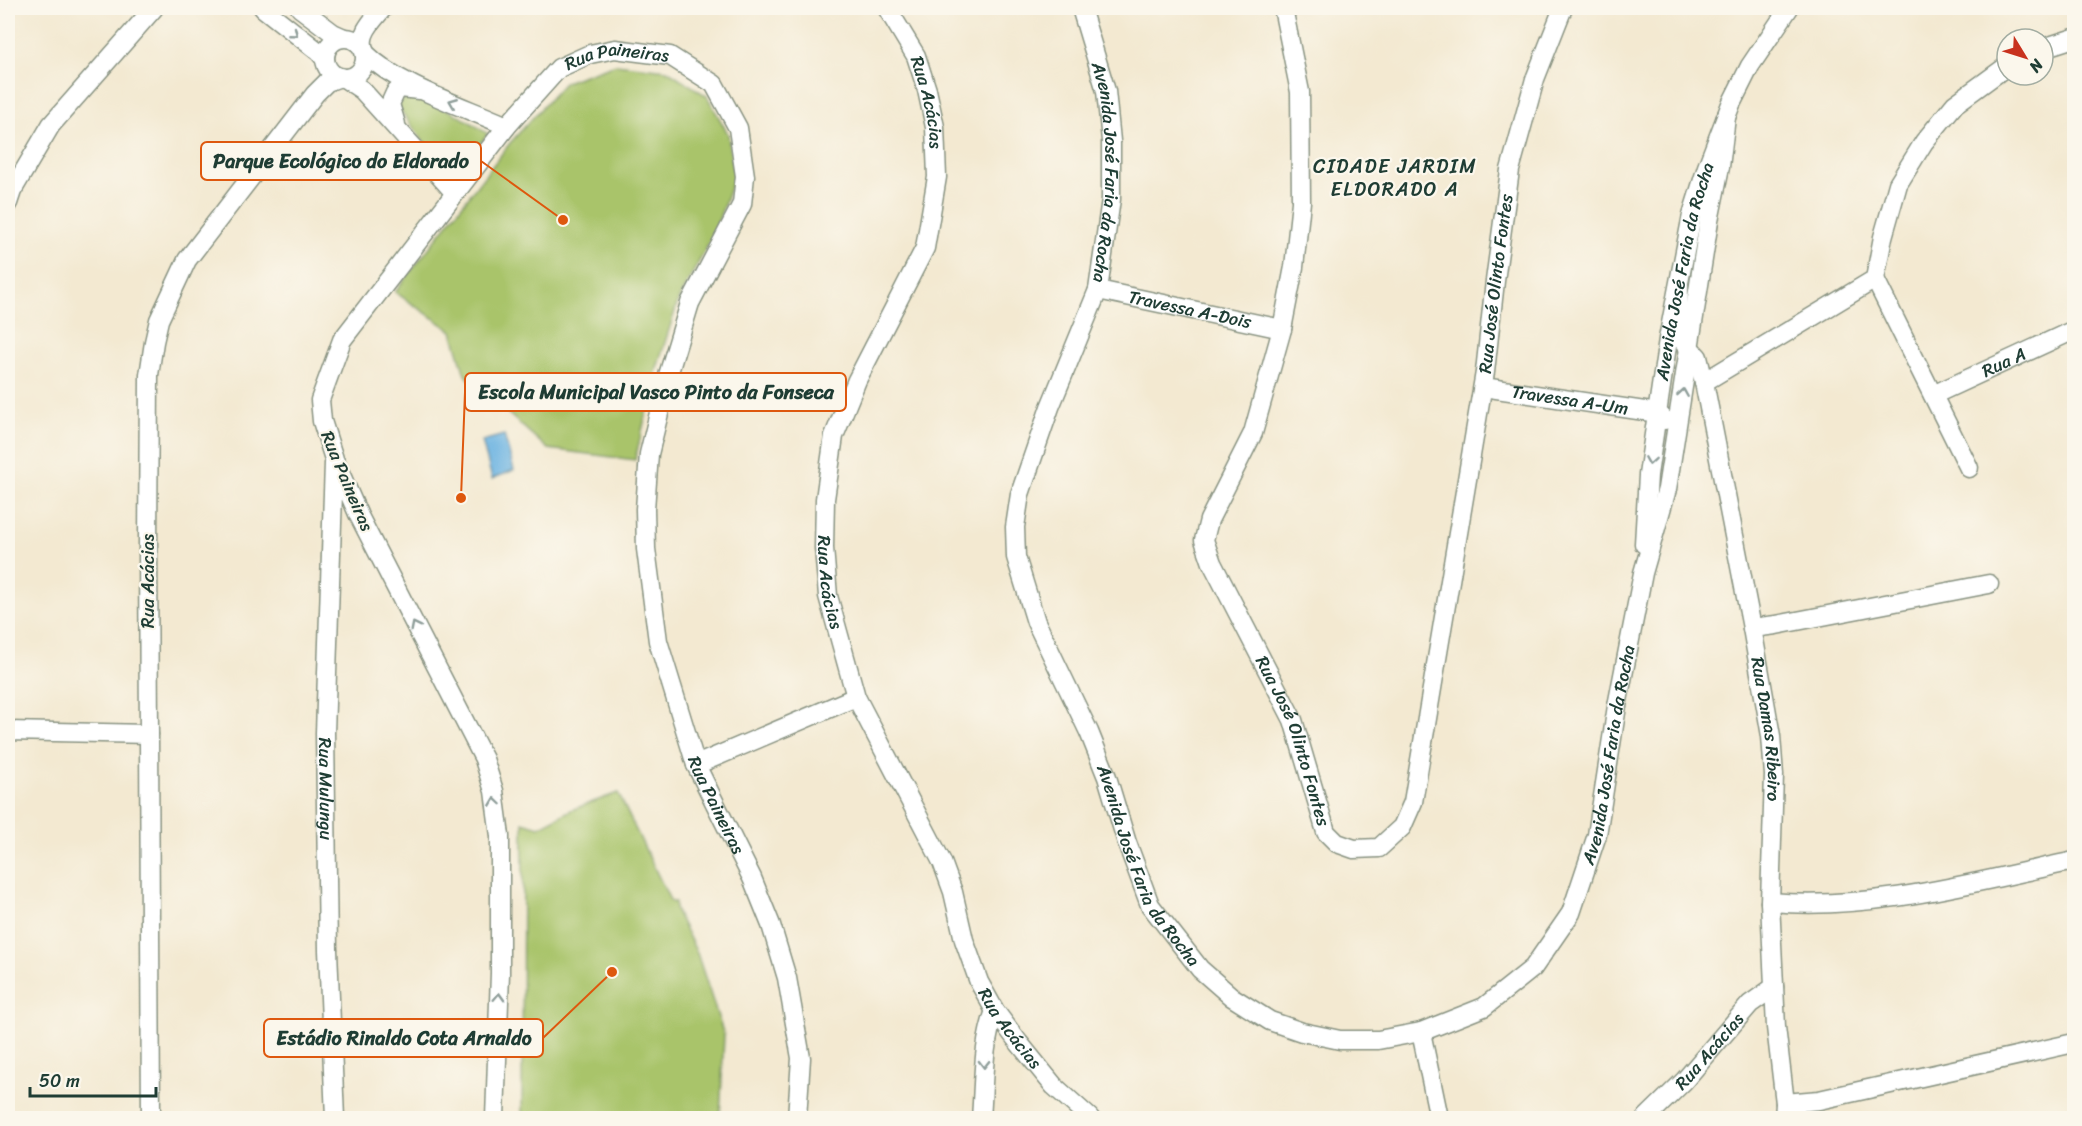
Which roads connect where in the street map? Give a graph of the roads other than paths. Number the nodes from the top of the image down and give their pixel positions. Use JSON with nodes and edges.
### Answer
{"nodes":[{"id":1,"x":139,"y":8,"type":"edge"},
{"id":2,"x":154,"y":8,"type":"edge"},
{"id":3,"x":263,"y":8,"type":"edge"},
{"id":4,"x":300,"y":8,"type":"edge"},
{"id":5,"x":383,"y":8,"type":"edge"},
{"id":6,"x":887,"y":8,"type":"edge"},
{"id":7,"x":1081,"y":8,"type":"edge"},
{"id":8,"x":1283,"y":8,"type":"edge"},
{"id":9,"x":1563,"y":8,"type":"edge"},
{"id":10,"x":1789,"y":8,"type":"edge"},
{"id":11,"x":370,"y":25,"type":"junction"},
{"id":12,"x":345,"y":37,"type":"junction"},
{"id":13,"x":2074,"y":38,"type":"edge"},
{"id":14,"x":2055,"y":44,"type":"edge"},
{"id":15,"x":364,"y":51,"type":"junction"},
{"id":16,"x":325,"y":62,"type":"junction"},
{"id":17,"x":1995,"y":75,"type":"edge"},
{"id":18,"x":95,"y":76,"type":"junction"},
{"id":19,"x":342,"y":77,"type":"junction"},
{"id":20,"x":424,"y":91,"type":"junction"},
{"id":21,"x":315,"y":94,"type":"junction"},
{"id":22,"x":1726,"y":117,"type":"junction"},
{"id":23,"x":507,"y":126,"type":"junction"},
{"id":24,"x":398,"y":130,"type":"junction"},
{"id":25,"x":454,"y":192,"type":"junction"},
{"id":26,"x":8,"y":203,"type":"edge"},
{"id":27,"x":1875,"y":279,"type":"junction"},
{"id":28,"x":1679,"y":285,"type":"junction"},
{"id":29,"x":1098,"y":290,"type":"junction"},
{"id":30,"x":1282,"y":329,"type":"junction"},
{"id":31,"x":2074,"y":330,"type":"edge"},
{"id":32,"x":1690,"y":347,"type":"junction"},
{"id":33,"x":1704,"y":382,"type":"junction"},
{"id":34,"x":1483,"y":387,"type":"junction"},
{"id":35,"x":1933,"y":395,"type":"junction"},
{"id":36,"x":1658,"y":413,"type":"junction"},
{"id":37,"x":334,"y":459,"type":"junction"},
{"id":38,"x":1969,"y":468,"type":"dead end"},
{"id":39,"x":1667,"y":489,"type":"junction"},
{"id":40,"x":1643,"y":573,"type":"junction"},
{"id":41,"x":1989,"y":584,"type":"dead end"},
{"id":42,"x":1752,"y":628,"type":"junction"},
{"id":43,"x":856,"y":697,"type":"junction"},
{"id":44,"x":8,"y":731,"type":"edge"},
{"id":45,"x":149,"y":734,"type":"junction"},
{"id":46,"x":696,"y":765,"type":"junction"},
{"id":47,"x":2074,"y":861,"type":"edge"},
{"id":48,"x":1770,"y":902,"type":"junction"},
{"id":49,"x":1774,"y":987,"type":"junction"},
{"id":50,"x":995,"y":1011,"type":"junction"},
{"id":51,"x":1421,"y":1032,"type":"junction"},
{"id":52,"x":2074,"y":1043,"type":"edge"},
{"id":53,"x":1784,"y":1111,"type":"edge"},
{"id":54,"x":793,"y":1118,"type":"edge"},
{"id":55,"x":151,"y":1119,"type":"edge"},
{"id":56,"x":335,"y":1119,"type":"edge"},
{"id":57,"x":495,"y":1119,"type":"edge"},
{"id":58,"x":981,"y":1119,"type":"edge"},
{"id":59,"x":1090,"y":1119,"type":"edge"},
{"id":60,"x":1439,"y":1119,"type":"edge"},
{"id":61,"x":1646,"y":1119,"type":"edge"}],
"edges":[{"from":1,"to":18,"type":"street"},
{"from":2,"to":18,"type":"street"},
{"from":3,"to":16,"type":"street","one_way":true},
{"from":4,"to":12,"type":"street"},
{"from":5,"to":11,"type":"street"},
{"from":6,"to":43,"type":"street","name":"Rua Acácias"},
{"from":7,"to":29,"type":"street","name":"Avenida José Faria da Rocha"},
{"from":8,"to":30,"type":"street","name":"Rua José Olinto Fontes"},
{"from":9,"to":34,"type":"street","name":"Rua José Olinto Fontes"},
{"from":10,"to":22,"type":"street","name":"Avenida José Faria da Rocha"},
{"from":11,"to":12,"type":"street"},
{"from":11,"to":15,"type":"street"},
{"from":12,"to":15,"type":"street"},
{"from":12,"to":16,"type":"street"},
{"from":13,"to":14,"type":"street"},
{"from":15,"to":19,"type":"street"},
{"from":15,"to":20,"type":"street"},
{"from":16,"to":19,"type":"street"},
{"from":16,"to":21,"type":"street","name":"Rua Acácias"},
{"from":17,"to":27,"type":"street"},
{"from":18,"to":26,"type":"street"},
{"from":19,"to":21,"type":"street","name":"Rua Acácias"},
{"from":19,"to":24,"type":"street"},
{"from":23,"to":20,"type":"street","one_way":true},
{"from":20,"to":24,"type":"street"},
{"from":21,"to":45,"type":"street","name":"Rua Acácias"},
{"from":22,"to":28,"type":"street","name":"Avenida José Faria da Rocha"},
{"from":22,"to":32,"type":"street","name":"Avenida José Faria da Rocha"},
{"from":23,"to":25,"type":"street","name":"Rua Paineiras"},
{"from":23,"to":46,"type":"street","name":"Rua Paineiras"},
{"from":24,"to":25,"type":"street"},
{"from":25,"to":37,"type":"street","name":"Rua Paineiras"},
{"from":27,"to":33,"type":"street"},
{"from":27,"to":35,"type":"street"},
{"from":28,"to":32,"type":"street","name":"Rua Damas Ribeiro"},
{"from":28,"to":36,"type":"street","name":"Avenida José Faria da Rocha"},
{"from":29,"to":30,"type":"street","name":"Travessa A-Dois"},
{"from":29,"to":51,"type":"street","name":"Avenida José Faria da Rocha"},
{"from":30,"to":34,"type":"street","name":"Rua José Olinto Fontes"},
{"from":31,"to":35,"type":"street","name":"Rua A"},
{"from":32,"to":33,"type":"street","name":"Rua Damas Ribeiro"},
{"from":39,"to":32,"type":"street","name":"Avenida José Faria da Rocha","one_way":true},
{"from":33,"to":42,"type":"street","name":"Rua Damas Ribeiro"},
{"from":34,"to":36,"type":"street","name":"Travessa A-Um"},
{"from":35,"to":38,"type":"street"},
{"from":36,"to":39,"type":"street"},
{"from":36,"to":40,"type":"street","name":"Avenida José Faria da Rocha","one_way":true},
{"from":37,"to":56,"type":"street","name":"Rua Mulungu"},
{"from":57,"to":37,"type":"street","name":"Rua Paineiras","one_way":true},
{"from":39,"to":40,"type":"street","name":"Avenida José Faria da Rocha"},
{"from":40,"to":51,"type":"street","name":"Avenida José Faria da Rocha"},
{"from":41,"to":42,"type":"street"},
{"from":42,"to":48,"type":"street","name":"Rua Damas Ribeiro"},
{"from":43,"to":46,"type":"street"},
{"from":43,"to":50,"type":"street","name":"Rua Acácias"},
{"from":44,"to":45,"type":"street"},
{"from":45,"to":55,"type":"street","name":"Rua Acácias"},
{"from":46,"to":54,"type":"street","name":"Rua Paineiras"},
{"from":47,"to":48,"type":"street"},
{"from":48,"to":49,"type":"street","name":"Rua Damas Ribeiro"},
{"from":49,"to":53,"type":"street","name":"Rua Damas Ribeiro"},
{"from":49,"to":61,"type":"street","name":"Rua Acácias"},
{"from":50,"to":58,"type":"street","one_way":true},
{"from":50,"to":59,"type":"street","name":"Rua Acácias"},
{"from":51,"to":60,"type":"street"},
{"from":52,"to":53,"type":"street"}]}
